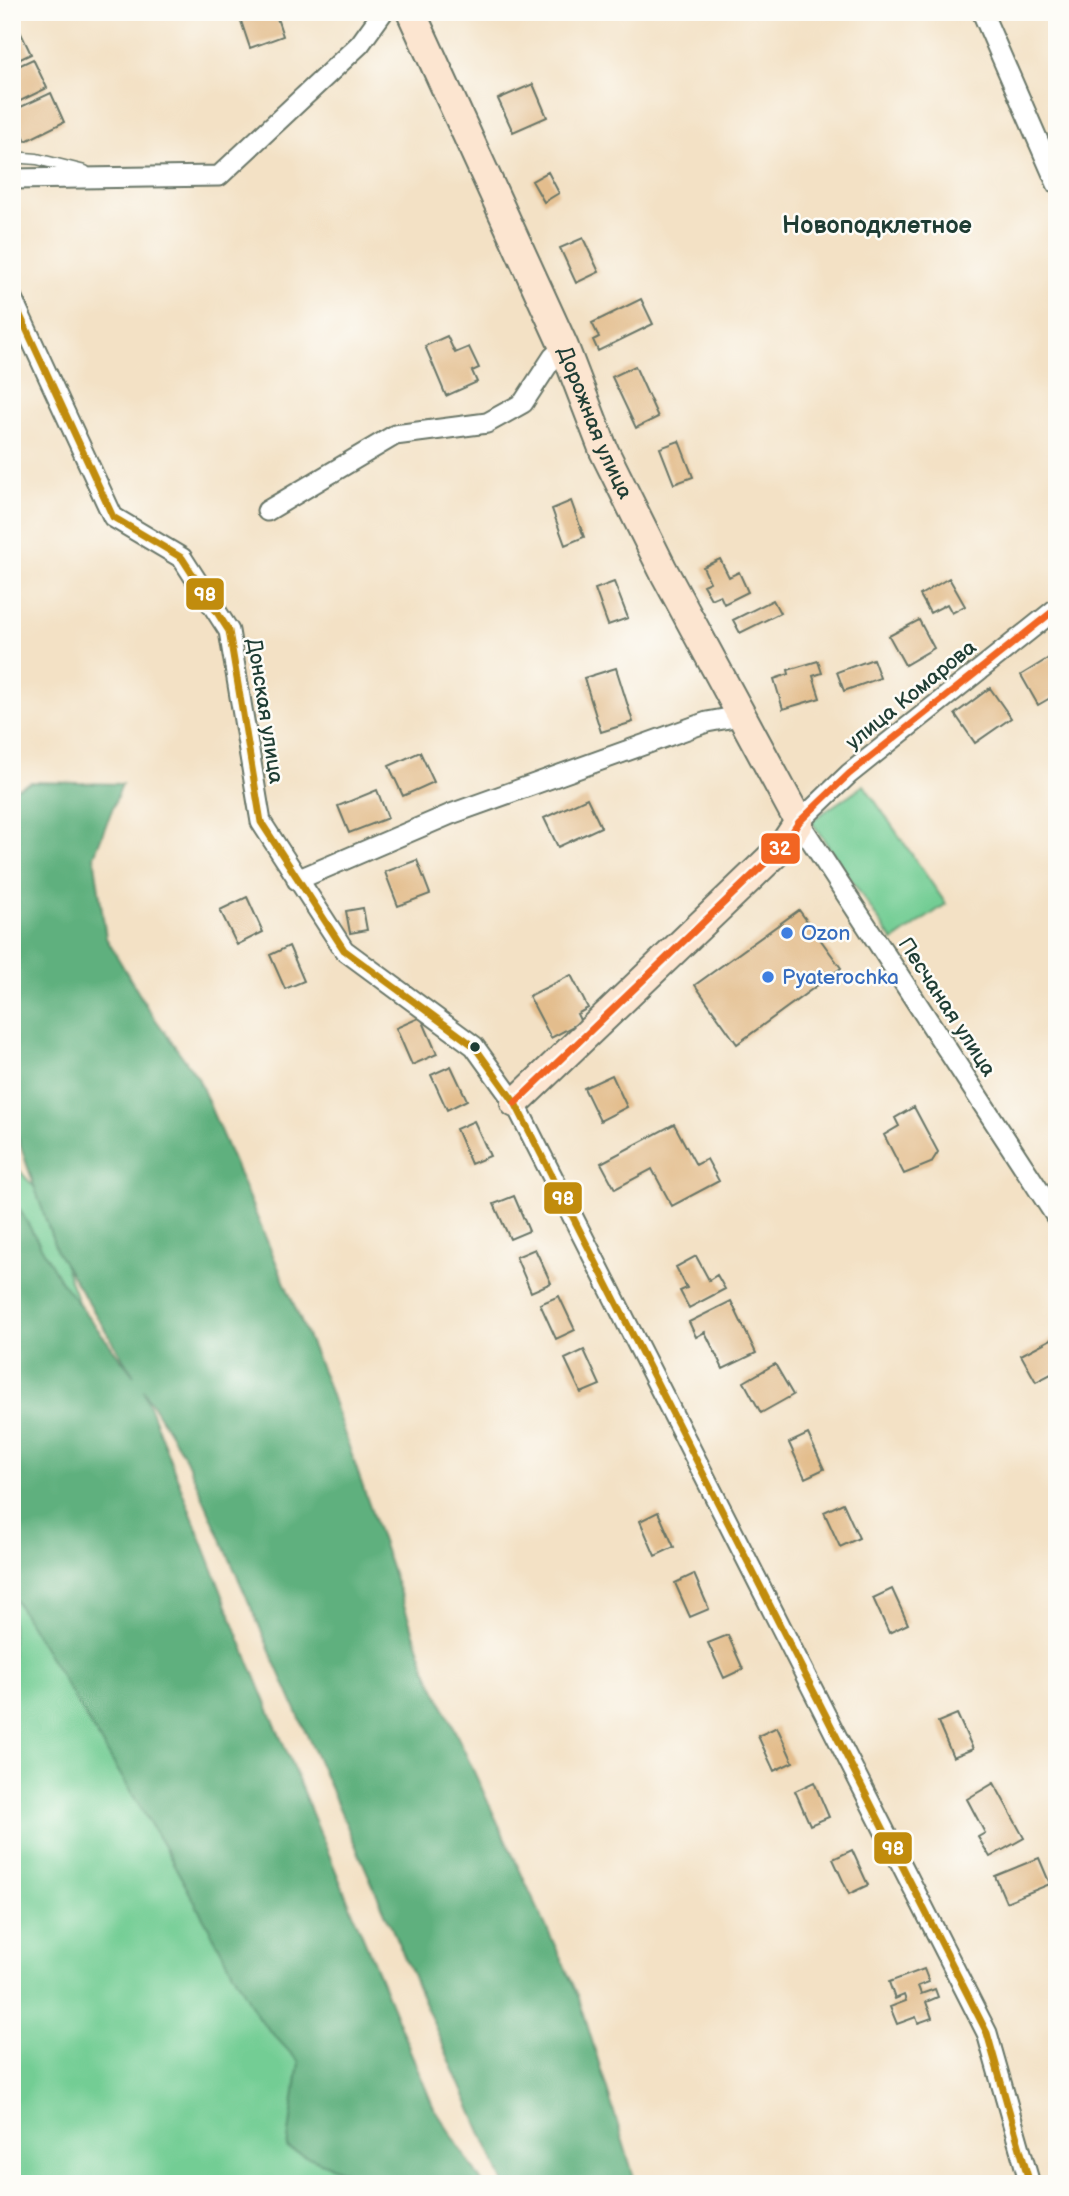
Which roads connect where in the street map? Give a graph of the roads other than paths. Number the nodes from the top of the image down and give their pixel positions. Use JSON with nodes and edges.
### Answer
{"nodes":[{"id":1,"x":383,"y":12,"type":"edge"},
{"id":2,"x":411,"y":12,"type":"edge"},
{"id":3,"x":982,"y":12,"type":"edge"},
{"id":4,"x":12,"y":157,"type":"edge"},
{"id":5,"x":109,"y":178,"type":"junction"},
{"id":6,"x":12,"y":179,"type":"edge"},
{"id":7,"x":1057,"y":184,"type":"edge"},
{"id":8,"x":12,"y":298,"type":"edge"},
{"id":9,"x":564,"y":347,"type":"junction"},
{"id":10,"x":267,"y":511,"type":"dead end"},
{"id":11,"x":1057,"y":608,"type":"edge"},
{"id":12,"x":740,"y":716,"type":"junction"},
{"id":13,"x":799,"y":822,"type":"junction"},
{"id":14,"x":297,"y":880,"type":"junction"},
{"id":15,"x":514,"y":1103,"type":"junction"},
{"id":16,"x":1057,"y":1217,"type":"edge"},
{"id":17,"x":1030,"y":2184,"type":"edge"}],
"edges":[{"from":1,"to":5,"type":"street"},
{"from":2,"to":9,"type":"street","name":"Дорожная улица"},
{"from":3,"to":7,"type":"street"},
{"from":4,"to":5,"type":"lane"},
{"from":5,"to":6,"type":"street"},
{"from":8,"to":14,"type":"street","name":"Донская улица"},
{"from":9,"to":10,"type":"street"},
{"from":9,"to":12,"type":"street","name":"Дорожная улица"},
{"from":11,"to":13,"type":"street","name":"улица Комарова"},
{"from":12,"to":13,"type":"street","name":"Дорожная улица"},
{"from":12,"to":14,"type":"street"},
{"from":13,"to":15,"type":"street"},
{"from":13,"to":16,"type":"street","name":"Песчаная улица"},
{"from":14,"to":15,"type":"street","name":"Донская улица"},
{"from":15,"to":17,"type":"street","name":"Донская улица"}]}
